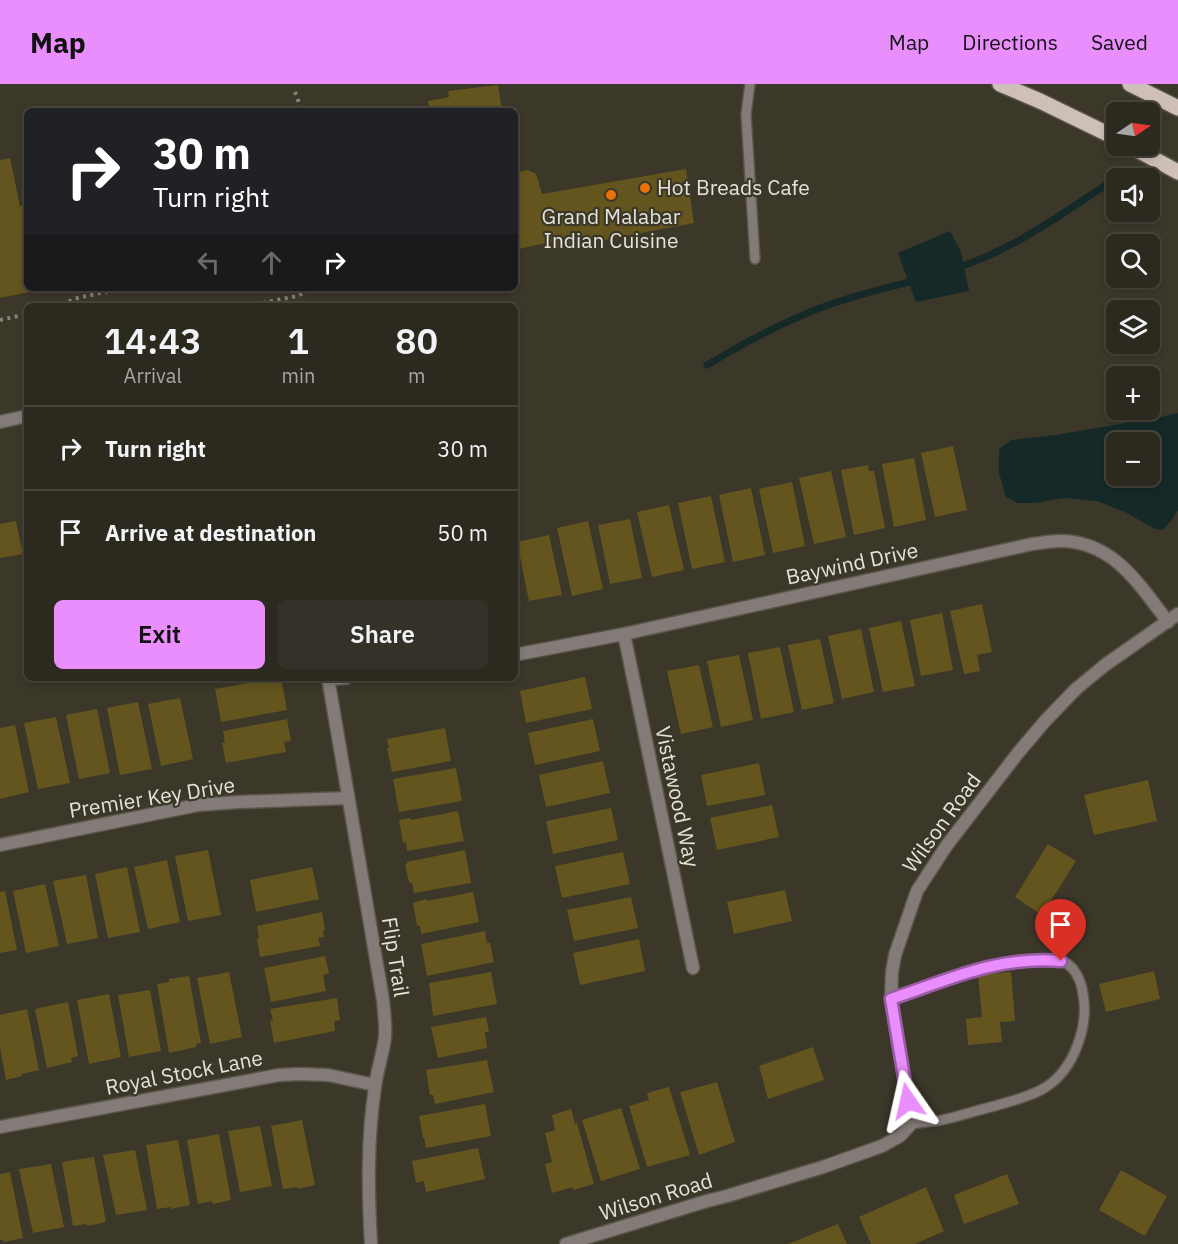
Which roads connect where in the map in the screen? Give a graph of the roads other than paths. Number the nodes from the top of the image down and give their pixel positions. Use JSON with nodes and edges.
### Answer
{"nodes":[{"id":1,"x":750,"y":84,"type":"edge"},
{"id":2,"x":1000,"y":84,"type":"edge"},
{"id":3,"x":1130,"y":84,"type":"edge"},
{"id":4,"x":1178,"y":108,"type":"edge"},
{"id":5,"x":1106,"y":133,"type":"edge"},
{"id":6,"x":1148,"y":156,"type":"edge"},
{"id":7,"x":1178,"y":172,"type":"edge"},
{"id":8,"x":755,"y":259,"type":"dead end"},
{"id":9,"x":24,"y":417,"type":"edge"},
{"id":10,"x":0,"y":422,"type":"edge"},
{"id":11,"x":1173,"y":618,"type":"edge"},
{"id":12,"x":624,"y":634,"type":"junction"},
{"id":13,"x":518,"y":654,"type":"edge"},
{"id":14,"x":328,"y":681,"type":"edge"},
{"id":15,"x":348,"y":798,"type":"junction"},
{"id":16,"x":0,"y":845,"type":"edge"},
{"id":17,"x":693,"y":968,"type":"dead end"},
{"id":18,"x":891,"y":999,"type":"junction"},
{"id":19,"x":375,"y":1085,"type":"junction"},
{"id":20,"x":911,"y":1124,"type":"junction"},
{"id":21,"x":0,"y":1127,"type":"edge"},
{"id":22,"x":371,"y":1244,"type":"edge"},
{"id":23,"x":566,"y":1244,"type":"edge"}],
"edges":[{"from":1,"to":8,"type":"lane"},
{"from":2,"to":5,"type":"main road"},
{"from":3,"to":4,"type":"main road"},
{"from":6,"to":7,"type":"main road"},
{"from":9,"to":10,"type":"street"},
{"from":11,"to":12,"type":"street","name":"Baywind Drive"},
{"from":11,"to":18,"type":"street","name":"Wilson Road"},
{"from":12,"to":13,"type":"street","name":"Baywind Drive"},
{"from":12,"to":17,"type":"street","name":"Vistawood Way"},
{"from":14,"to":15,"type":"street","name":"Flip Trail"},
{"from":15,"to":16,"type":"street","name":"Premier Key Drive"},
{"from":15,"to":19,"type":"street","name":"Flip Trail"},
{"from":18,"to":20,"type":"street","name":"Wilson Road"},
{"from":18,"to":20,"type":"lane"},
{"from":19,"to":21,"type":"street","name":"Royal Stock Lane"},
{"from":19,"to":22,"type":"street","name":"Flip Trail"},
{"from":20,"to":23,"type":"street","name":"Wilson Road"}]}
